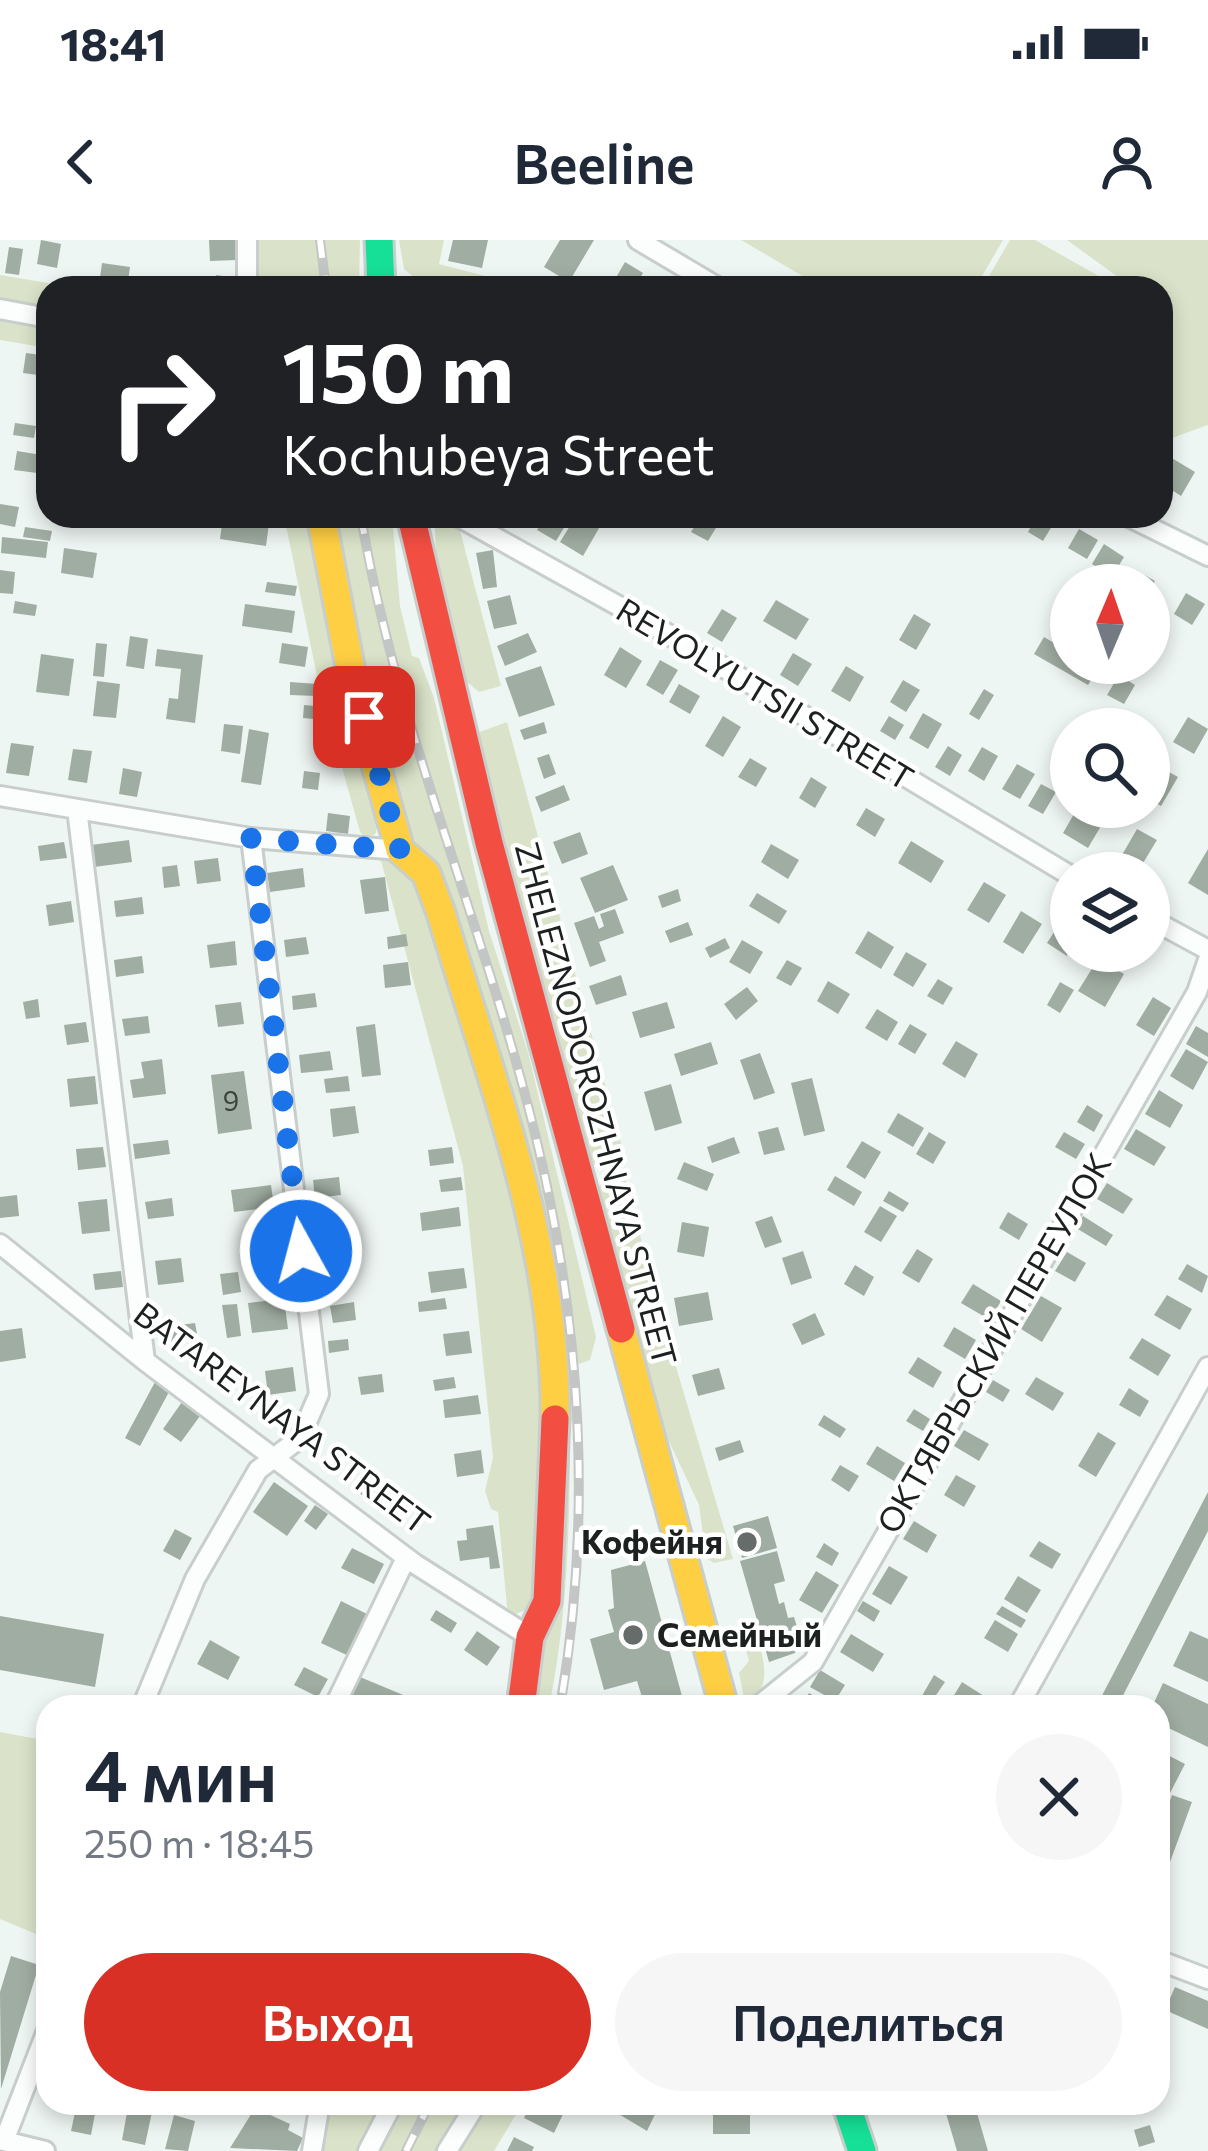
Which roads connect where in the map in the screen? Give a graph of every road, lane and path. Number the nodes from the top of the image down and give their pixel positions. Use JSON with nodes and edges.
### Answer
{"nodes":[{"id":1,"x":247,"y":240,"type":"edge"},
{"id":2,"x":379,"y":240,"type":"edge"},
{"id":3,"x":638,"y":240,"type":"edge"},
{"id":4,"x":247,"y":276,"type":"edge"},
{"id":5,"x":380,"y":276,"type":"edge"},
{"id":6,"x":698,"y":276,"type":"edge"},
{"id":7,"x":0,"y":309,"type":"edge"},
{"id":8,"x":36,"y":316,"type":"edge"},
{"id":9,"x":323,"y":528,"type":"edge"},
{"id":10,"x":414,"y":528,"type":"edge"},
{"id":11,"x":479,"y":528,"type":"edge"},
{"id":12,"x":1151,"y":528,"type":"edge"},
{"id":13,"x":1208,"y":556,"type":"edge"},
{"id":14,"x":0,"y":796,"type":"edge"},
{"id":15,"x":76,"y":809,"type":"junction"},
{"id":16,"x":251,"y":838,"type":"junction"},
{"id":17,"x":400,"y":850,"type":"junction"},
{"id":18,"x":1050,"y":863,"type":"edge"},
{"id":19,"x":1170,"y":929,"type":"edge"},
{"id":20,"x":1208,"y":950,"type":"edge"},
{"id":21,"x":1208,"y":960,"type":"edge"},
{"id":22,"x":0,"y":1244,"type":"edge"},
{"id":23,"x":145,"y":1361,"type":"junction"},
{"id":24,"x":1208,"y":1367,"type":"edge"},
{"id":25,"x":276,"y":1457,"type":"junction"},
{"id":26,"x":406,"y":1558,"type":"junction"},
{"id":27,"x":530,"y":1637,"type":"junction"},
{"id":28,"x":147,"y":1695,"type":"edge"},
{"id":29,"x":340,"y":1695,"type":"edge"},
{"id":30,"x":523,"y":1695,"type":"edge"},
{"id":31,"x":721,"y":1695,"type":"edge"},
{"id":32,"x":772,"y":1695,"type":"edge"},
{"id":33,"x":1025,"y":1695,"type":"edge"},
{"id":34,"x":1170,"y":1965,"type":"edge"},
{"id":35,"x":1208,"y":1979,"type":"edge"},
{"id":36,"x":36,"y":2057,"type":"edge"},
{"id":37,"x":318,"y":2115,"type":"edge"},
{"id":38,"x":387,"y":2115,"type":"edge"},
{"id":39,"x":470,"y":2115,"type":"edge"},
{"id":40,"x":850,"y":2115,"type":"edge"},
{"id":41,"x":2,"y":2141,"type":"edge"},
{"id":42,"x":44,"y":2151,"type":"edge"},
{"id":43,"x":312,"y":2151,"type":"edge"},
{"id":44,"x":368,"y":2151,"type":"edge"},
{"id":45,"x":447,"y":2151,"type":"edge"},
{"id":46,"x":862,"y":2151,"type":"edge"}],
"edges":[{"from":1,"to":4,"type":"street"},
{"from":2,"to":5,"type":"main road"},
{"from":3,"to":6,"type":"street"},
{"from":7,"to":8,"type":"street"},
{"from":9,"to":17,"type":"main road"},
{"from":10,"to":31,"type":"main road","name":"ZHELEZNODOROZHNAYA STREET"},
{"from":11,"to":18,"type":"street","name":"REVOLYUTSII STREET"},
{"from":12,"to":13,"type":"street"},
{"from":14,"to":15,"type":"street"},
{"from":15,"to":16,"type":"street"},
{"from":15,"to":23,"type":"street"},
{"from":16,"to":17,"type":"street"},
{"from":16,"to":25,"type":"street"},
{"from":17,"to":27,"type":"main road"},
{"from":19,"to":20,"type":"street"},
{"from":21,"to":32,"type":"street","name":"ОКТЯБРЬСКИЙ ПЕРЕУЛОК"},
{"from":22,"to":23,"type":"street","name":"BATAREYNAYA STREET"},
{"from":23,"to":25,"type":"street","name":"BATAREYNAYA STREET"},
{"from":24,"to":33,"type":"street"},
{"from":25,"to":26,"type":"street","name":"BATAREYNAYA STREET"},
{"from":25,"to":28,"type":"street"},
{"from":26,"to":27,"type":"street","name":"BATAREYNAYA STREET"},
{"from":26,"to":29,"type":"street"},
{"from":27,"to":30,"type":"main road"},
{"from":34,"to":35,"type":"street"},
{"from":36,"to":41,"type":"street"},
{"from":37,"to":43,"type":"street"},
{"from":38,"to":44,"type":"street"},
{"from":39,"to":45,"type":"street"},
{"from":40,"to":46,"type":"main road"},
{"from":41,"to":42,"type":"street"}]}
